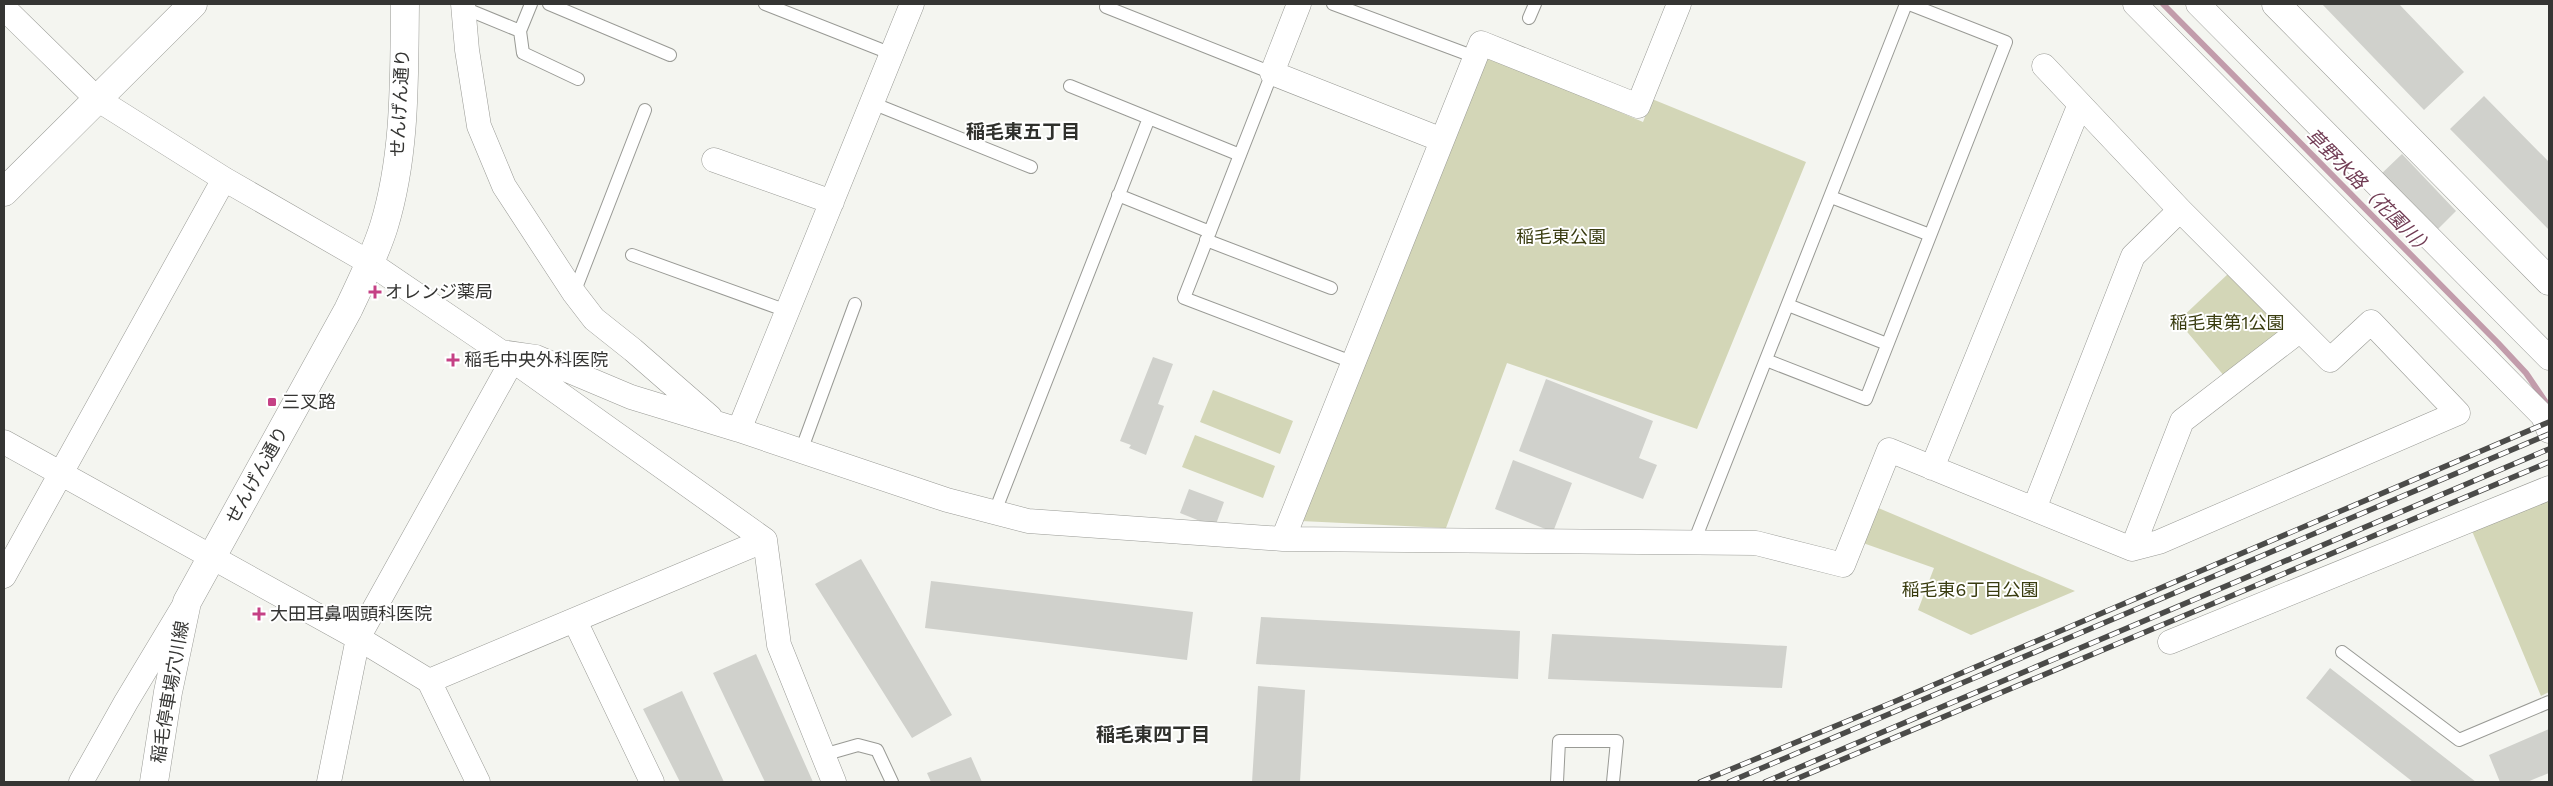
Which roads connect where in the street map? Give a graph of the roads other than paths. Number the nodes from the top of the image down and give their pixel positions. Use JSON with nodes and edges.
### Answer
{"nodes":[{"id":1,"x":193,"y":4,"type":"edge"},
{"id":2,"x":404,"y":4,"type":"edge"},
{"id":3,"x":531,"y":4,"type":"edge"},
{"id":4,"x":549,"y":4,"type":"edge"},
{"id":5,"x":765,"y":4,"type":"edge"},
{"id":6,"x":912,"y":4,"type":"edge"},
{"id":7,"x":1298,"y":4,"type":"edge"},
{"id":8,"x":1333,"y":4,"type":"edge"},
{"id":9,"x":1535,"y":4,"type":"edge"},
{"id":10,"x":1679,"y":4,"type":"edge"},
{"id":11,"x":1908,"y":4,"type":"edge"},
{"id":12,"x":2135,"y":4,"type":"edge"},
{"id":13,"x":2198,"y":4,"type":"edge"},
{"id":14,"x":2276,"y":4,"type":"edge"},
{"id":15,"x":463,"y":6,"type":"edge"},
{"id":16,"x":1106,"y":7,"type":"dead end"},
{"id":17,"x":4,"y":8,"type":"edge"},
{"id":18,"x":1529,"y":18,"type":"dead end"},
{"id":19,"x":520,"y":32,"type":"junction"},
{"id":20,"x":892,"y":54,"type":"junction"},
{"id":21,"x":670,"y":55,"type":"dead end"},
{"id":22,"x":1475,"y":57,"type":"junction"},
{"id":23,"x":2044,"y":66,"type":"dead end"},
{"id":24,"x":1272,"y":73,"type":"junction"},
{"id":25,"x":578,"y":79,"type":"dead end"},
{"id":26,"x":1070,"y":86,"type":"dead end"},
{"id":27,"x":97,"y":99,"type":"junction"},
{"id":28,"x":872,"y":103,"type":"junction"},
{"id":29,"x":2080,"y":104,"type":"junction"},
{"id":30,"x":645,"y":110,"type":"dead end"},
{"id":31,"x":1149,"y":118,"type":"junction"},
{"id":32,"x":1442,"y":140,"type":"junction"},
{"id":33,"x":1240,"y":155,"type":"junction"},
{"id":34,"x":714,"y":160,"type":"dead end"},
{"id":35,"x":1031,"y":168,"type":"dead end"},
{"id":36,"x":224,"y":179,"type":"junction"},
{"id":37,"x":4,"y":192,"type":"edge"},
{"id":38,"x":1118,"y":195,"type":"junction"},
{"id":39,"x":1831,"y":196,"type":"junction"},
{"id":40,"x":832,"y":202,"type":"junction"},
{"id":41,"x":2180,"y":210,"type":"junction"},
{"id":42,"x":1208,"y":236,"type":"junction"},
{"id":43,"x":1930,"y":236,"type":"junction"},
{"id":44,"x":632,"y":255,"type":"dead end"},
{"id":45,"x":370,"y":263,"type":"junction"},
{"id":46,"x":2549,"y":281,"type":"edge"},
{"id":47,"x":1331,"y":288,"type":"dead end"},
{"id":48,"x":574,"y":293,"type":"junction"},
{"id":49,"x":856,"y":304,"type":"dead end"},
{"id":50,"x":1788,"y":305,"type":"junction"},
{"id":51,"x":788,"y":310,"type":"junction"},
{"id":52,"x":2299,"y":331,"type":"junction"},
{"id":53,"x":1887,"y":344,"type":"junction"},
{"id":54,"x":506,"y":357,"type":"junction"},
{"id":55,"x":2549,"y":358,"type":"edge"},
{"id":56,"x":1766,"y":360,"type":"junction"},
{"id":57,"x":1352,"y":362,"type":"junction"},
{"id":58,"x":729,"y":427,"type":"junction"},
{"id":59,"x":2549,"y":431,"type":"edge"},
{"id":60,"x":4,"y":442,"type":"edge"},
{"id":61,"x":801,"y":451,"type":"junction"},
{"id":62,"x":1932,"y":468,"type":"junction"},
{"id":63,"x":60,"y":474,"type":"junction"},
{"id":64,"x":2549,"y":488,"type":"edge"},
{"id":65,"x":2034,"y":509,"type":"junction"},
{"id":66,"x":994,"y":514,"type":"junction"},
{"id":67,"x":1283,"y":539,"type":"junction"},
{"id":68,"x":765,"y":540,"type":"junction"},
{"id":69,"x":1694,"y":542,"type":"junction"},
{"id":70,"x":2132,"y":549,"type":"junction"},
{"id":71,"x":211,"y":558,"type":"junction"},
{"id":72,"x":4,"y":576,"type":"edge"},
{"id":73,"x":187,"y":602,"type":"junction"},
{"id":74,"x":575,"y":620,"type":"junction"},
{"id":75,"x":358,"y":638,"type":"junction"},
{"id":76,"x":2170,"y":642,"type":"dead end"},
{"id":77,"x":2342,"y":652,"type":"dead end"},
{"id":78,"x":429,"y":680,"type":"junction"},
{"id":79,"x":2549,"y":702,"type":"edge"},
{"id":80,"x":824,"y":755,"type":"junction"},
{"id":81,"x":81,"y":782,"type":"edge"},
{"id":82,"x":154,"y":782,"type":"edge"},
{"id":83,"x":329,"y":782,"type":"edge"},
{"id":84,"x":478,"y":782,"type":"edge"},
{"id":85,"x":652,"y":782,"type":"edge"},
{"id":86,"x":834,"y":782,"type":"edge"},
{"id":87,"x":892,"y":782,"type":"edge"},
{"id":88,"x":1557,"y":782,"type":"edge"},
{"id":89,"x":1613,"y":782,"type":"edge"}],
"edges":[{"from":1,"to":27,"type":"main road"},
{"from":2,"to":45,"type":"main road","name":"せんげん通り"},
{"from":3,"to":19,"type":"lane"},
{"from":4,"to":21,"type":"lane"},
{"from":5,"to":20,"type":"lane"},
{"from":6,"to":20,"type":"street"},
{"from":7,"to":24,"type":"street"},
{"from":8,"to":22,"type":"lane"},
{"from":9,"to":18,"type":"lane"},
{"from":10,"to":22,"type":"street"},
{"from":11,"to":39,"type":"lane"},
{"from":11,"to":43,"type":"lane"},
{"from":12,"to":59,"type":"street"},
{"from":13,"to":55,"type":"street"},
{"from":14,"to":46,"type":"main road"},
{"from":15,"to":19,"type":"lane"},
{"from":15,"to":48,"type":"street"},
{"from":16,"to":24,"type":"lane"},
{"from":17,"to":27,"type":"street"},
{"from":19,"to":25,"type":"lane"},
{"from":20,"to":28,"type":"street"},
{"from":22,"to":32,"type":"street"},
{"from":23,"to":29,"type":"street"},
{"from":24,"to":32,"type":"street"},
{"from":24,"to":33,"type":"lane"},
{"from":26,"to":31,"type":"lane"},
{"from":27,"to":36,"type":"street"},
{"from":27,"to":37,"type":"main road"},
{"from":28,"to":35,"type":"lane"},
{"from":28,"to":40,"type":"street"},
{"from":29,"to":41,"type":"street"},
{"from":29,"to":62,"type":"street"},
{"from":30,"to":48,"type":"lane"},
{"from":31,"to":33,"type":"lane"},
{"from":31,"to":38,"type":"lane"},
{"from":32,"to":57,"type":"street"},
{"from":33,"to":42,"type":"lane"},
{"from":34,"to":40,"type":"street"},
{"from":36,"to":45,"type":"street"},
{"from":36,"to":63,"type":"street"},
{"from":38,"to":42,"type":"lane"},
{"from":38,"to":66,"type":"lane"},
{"from":39,"to":43,"type":"lane"},
{"from":39,"to":50,"type":"lane"},
{"from":40,"to":51,"type":"street"},
{"from":41,"to":52,"type":"street"},
{"from":41,"to":65,"type":"street"},
{"from":42,"to":47,"type":"lane"},
{"from":42,"to":57,"type":"lane"},
{"from":43,"to":53,"type":"lane"},
{"from":44,"to":51,"type":"lane"},
{"from":45,"to":54,"type":"street"},
{"from":45,"to":71,"type":"main road","name":"せんげん通り"},
{"from":48,"to":58,"type":"street"},
{"from":49,"to":61,"type":"lane"},
{"from":50,"to":53,"type":"lane"},
{"from":50,"to":56,"type":"lane"},
{"from":51,"to":58,"type":"street"},
{"from":52,"to":70,"type":"street"},
{"from":52,"to":70,"type":"street"},
{"from":53,"to":56,"type":"lane"},
{"from":54,"to":58,"type":"street"},
{"from":54,"to":68,"type":"street"},
{"from":54,"to":75,"type":"street"},
{"from":56,"to":69,"type":"lane"},
{"from":57,"to":67,"type":"street"},
{"from":58,"to":61,"type":"street"},
{"from":60,"to":63,"type":"street"},
{"from":61,"to":66,"type":"street"},
{"from":62,"to":65,"type":"street"},
{"from":62,"to":69,"type":"street"},
{"from":63,"to":71,"type":"street"},
{"from":63,"to":72,"type":"street"},
{"from":64,"to":76,"type":"street"},
{"from":65,"to":70,"type":"street"},
{"from":66,"to":67,"type":"street"},
{"from":67,"to":69,"type":"street"},
{"from":68,"to":74,"type":"street"},
{"from":68,"to":80,"type":"street"},
{"from":71,"to":73,"type":"main road","name":"せんげん通り"},
{"from":71,"to":75,"type":"street"},
{"from":73,"to":81,"type":"street","name":"せんげん通り"},
{"from":73,"to":82,"type":"main road","name":"稲毛停車場穴川線"},
{"from":74,"to":78,"type":"street"},
{"from":74,"to":85,"type":"street"},
{"from":75,"to":78,"type":"street"},
{"from":75,"to":83,"type":"street"},
{"from":77,"to":79,"type":"lane"},
{"from":78,"to":84,"type":"street"},
{"from":80,"to":86,"type":"street"},
{"from":80,"to":87,"type":"lane"},
{"from":88,"to":89,"type":"lane"}]}
